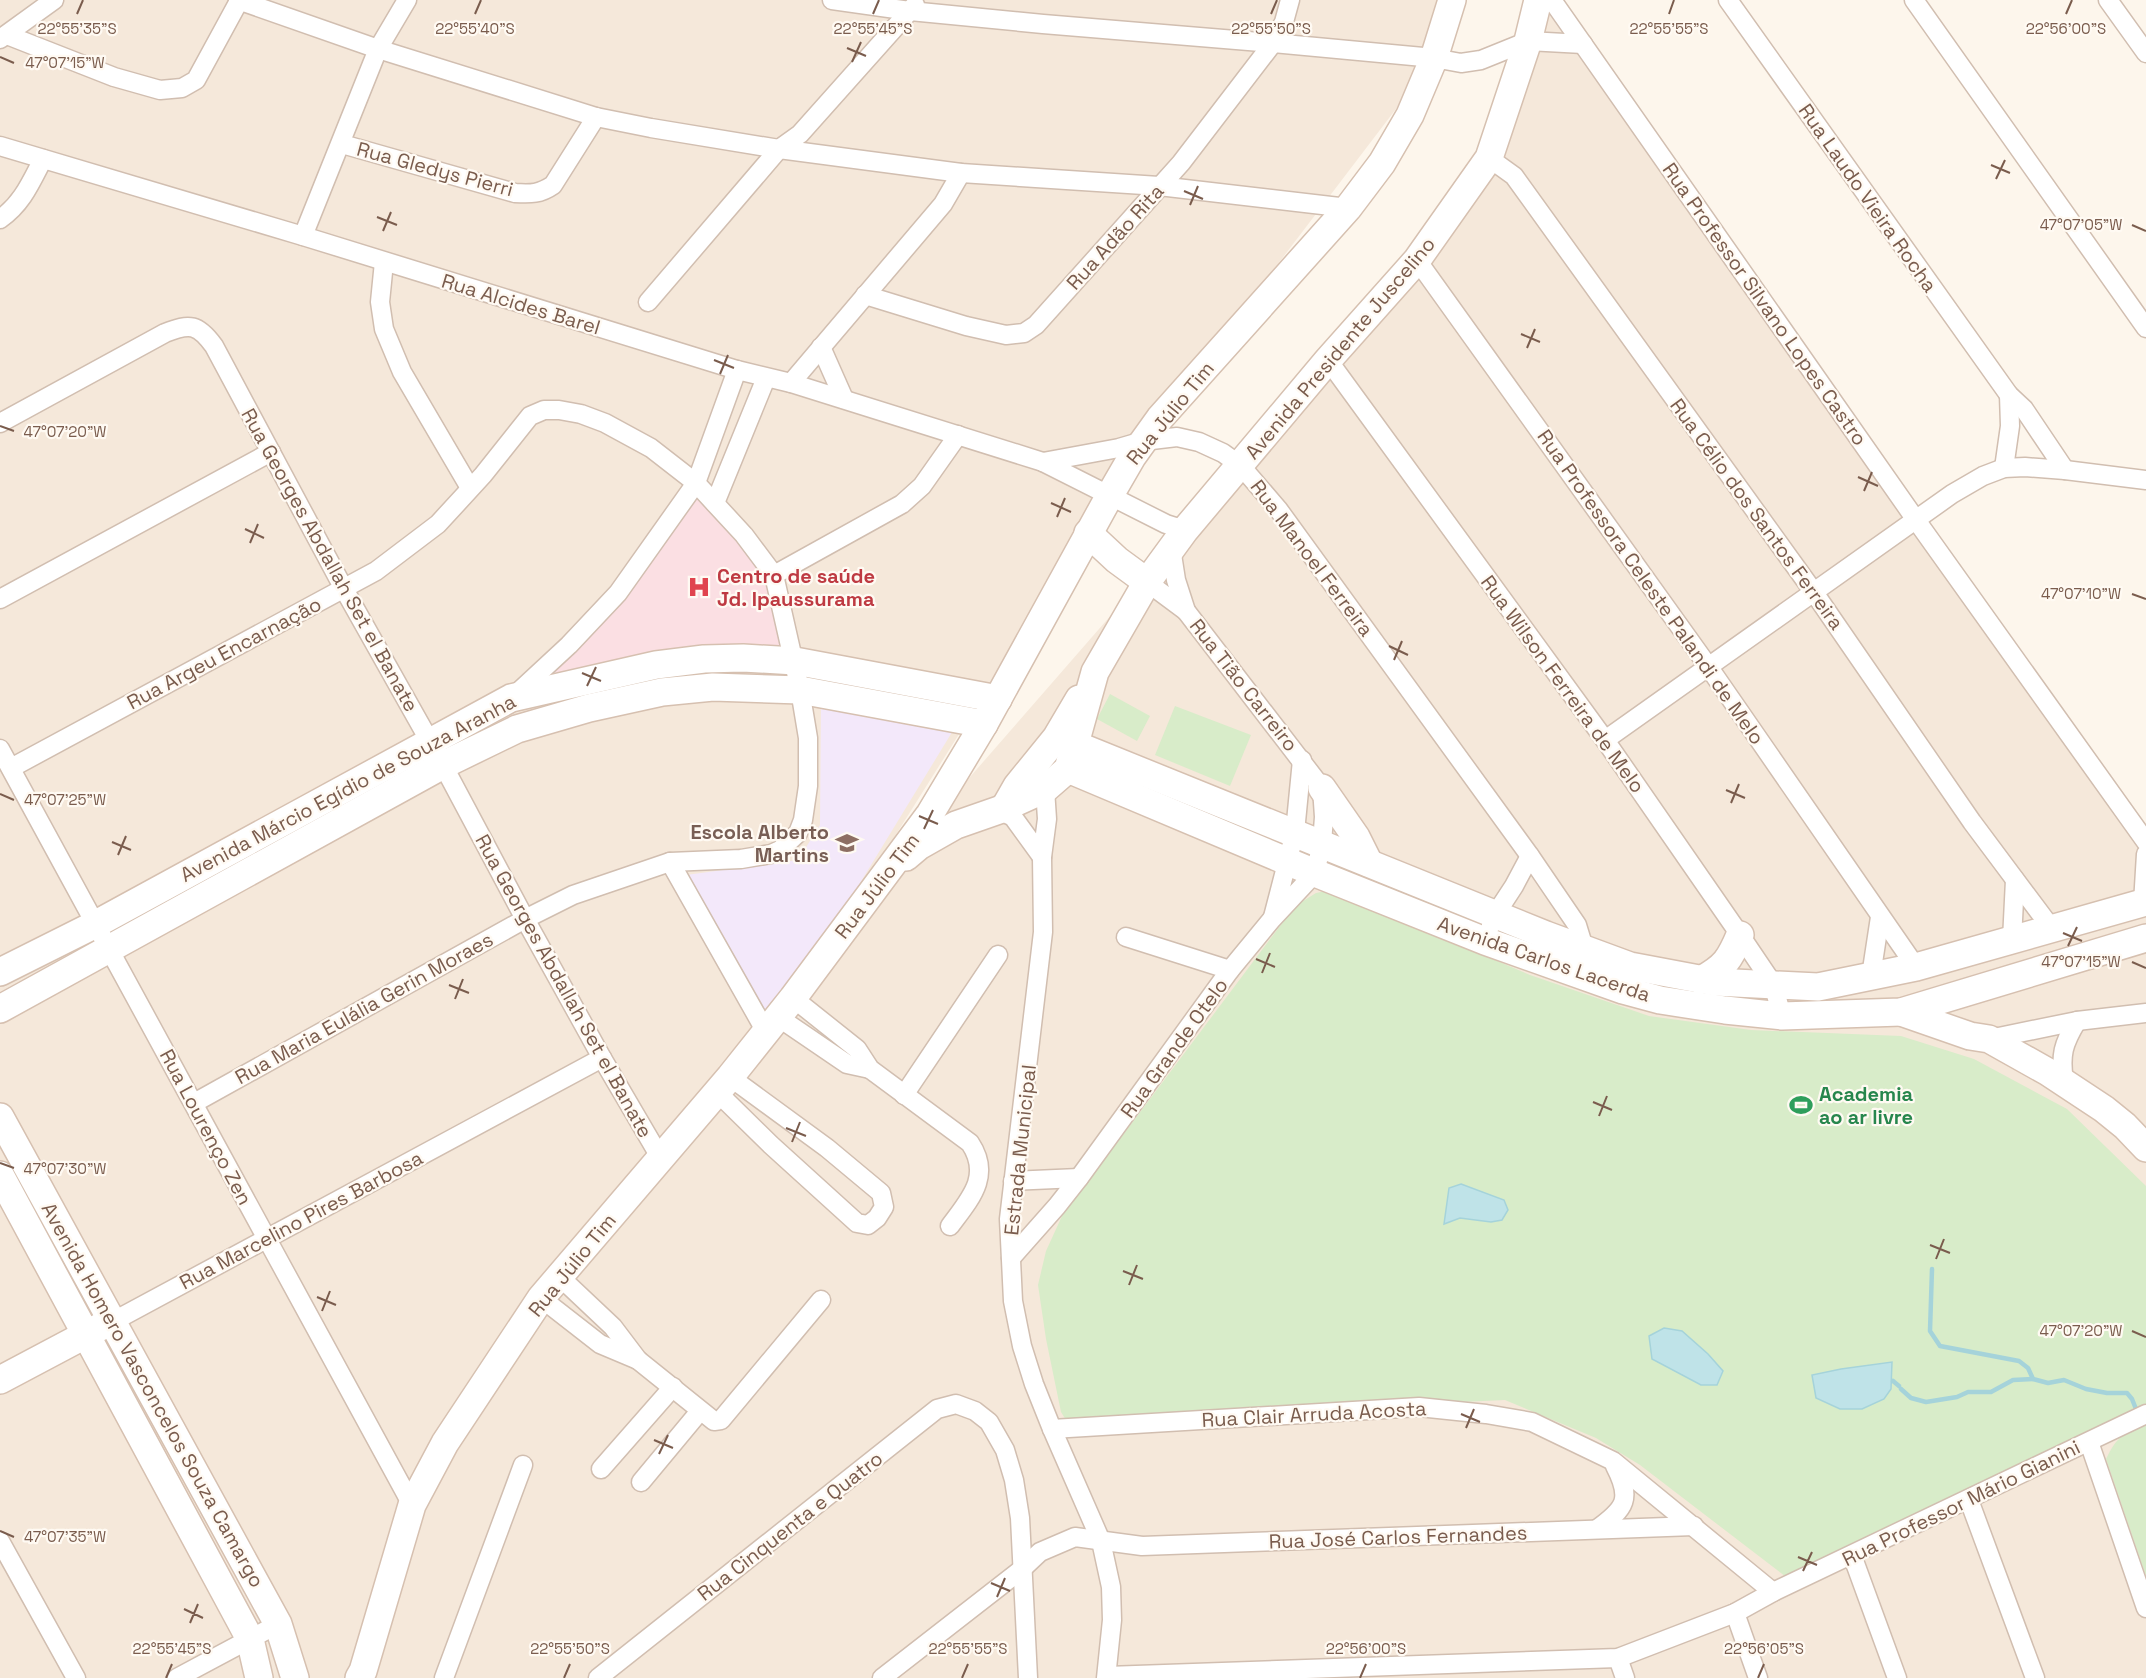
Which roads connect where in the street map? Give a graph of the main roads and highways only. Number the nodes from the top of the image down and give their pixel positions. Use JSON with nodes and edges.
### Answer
{"nodes":[{"id":1,"x":1452,"y":0,"type":"edge"},
{"id":2,"x":1538,"y":0,"type":"edge"},
{"id":3,"x":1088,"y":533,"type":"junction"},
{"id":4,"x":1147,"y":582,"type":"junction"},
{"id":5,"x":1095,"y":672,"type":"junction"},
{"id":6,"x":998,"y":699,"type":"junction"},
{"id":7,"x":980,"y":731,"type":"junction"},
{"id":8,"x":1072,"y":757,"type":"junction"},
{"id":9,"x":1322,"y":788,"type":"road end"},
{"id":10,"x":1002,"y":808,"type":"junction"},
{"id":11,"x":1370,"y":863,"type":"junction"},
{"id":12,"x":889,"y":870,"type":"junction"},
{"id":13,"x":2145,"y":903,"type":"edge"},
{"id":14,"x":1740,"y":935,"type":"road end"},
{"id":15,"x":2146,"y":938,"type":"edge"},
{"id":16,"x":0,"y":972,"type":"edge"},
{"id":17,"x":1701,"y":980,"type":"junction"},
{"id":18,"x":0,"y":1009,"type":"edge"},
{"id":19,"x":1901,"y":1012,"type":"junction"},
{"id":20,"x":0,"y":1117,"type":"edge"},
{"id":21,"x":2144,"y":1143,"type":"edge"},
{"id":22,"x":0,"y":1175,"type":"edge"},
{"id":23,"x":112,"y":1322,"type":"junction"},
{"id":24,"x":84,"y":1334,"type":"junction"},
{"id":25,"x":0,"y":1380,"type":"edge"},
{"id":26,"x":367,"y":1676,"type":"edge"},
{"id":27,"x":259,"y":1678,"type":"edge"},
{"id":28,"x":295,"y":1678,"type":"edge"}],
"edges":[{"from":1,"to":3,"type":"main road","name":"Rua Júlio Tim"},
{"from":2,"to":4,"type":"main road","name":"Avenida Presidente Juscelino"},
{"from":3,"to":4,"type":"main road"},
{"from":3,"to":6,"type":"main road","name":"Rua Júlio Tim"},
{"from":4,"to":5,"type":"main road","name":"Avenida Presidente Juscelino"},
{"from":5,"to":8,"type":"main road","name":"Avenida Presidente Juscelino"},
{"from":5,"to":10,"type":"main road","name":"Avenida Presidente Juscelino"},
{"from":6,"to":7,"type":"main road","name":"Rua Júlio Tim"},
{"from":6,"to":16,"type":"main road","name":"Avenida Márcio Egídio de Souza Aranha"},
{"from":7,"to":10,"type":"main road"},
{"from":7,"to":12,"type":"main road","name":"Rua Júlio Tim"},
{"from":7,"to":18,"type":"main road","name":"Avenida Márcio Egídio de Souza Aranha"},
{"from":8,"to":10,"type":"main road"},
{"from":8,"to":11,"type":"main road","name":"Avenida Carlos Lacerda"},
{"from":8,"to":19,"type":"main road","name":"Avenida Carlos Lacerda"},
{"from":9,"to":11,"type":"main road"},
{"from":10,"to":12,"type":"main road"},
{"from":11,"to":17,"type":"main road","name":"Avenida Carlos Lacerda"},
{"from":12,"to":26,"type":"main road","name":"Rua Júlio Tim"},
{"from":13,"to":17,"type":"main road","name":"Avenida Carlos Lacerda"},
{"from":14,"to":17,"type":"main road"},
{"from":15,"to":19,"type":"main road","name":"Avenida Carlos Lacerda"},
{"from":19,"to":21,"type":"main road"},
{"from":20,"to":23,"type":"main road","name":"Avenida Homero Vasconcelos Souza Camargo"},
{"from":22,"to":24,"type":"main road","name":"Avenida Homero Vasconcelos Souza Camargo"},
{"from":23,"to":24,"type":"main road","name":"Rua Marcelino Pires Barbosa"},
{"from":23,"to":28,"type":"main road","name":"Avenida Homero Vasconcelos Souza Camargo"},
{"from":24,"to":25,"type":"main road","name":"Rua Marcelino Pires Barbosa"},
{"from":24,"to":27,"type":"main road","name":"Avenida Homero Vasconcelos Souza Camargo"}]}
